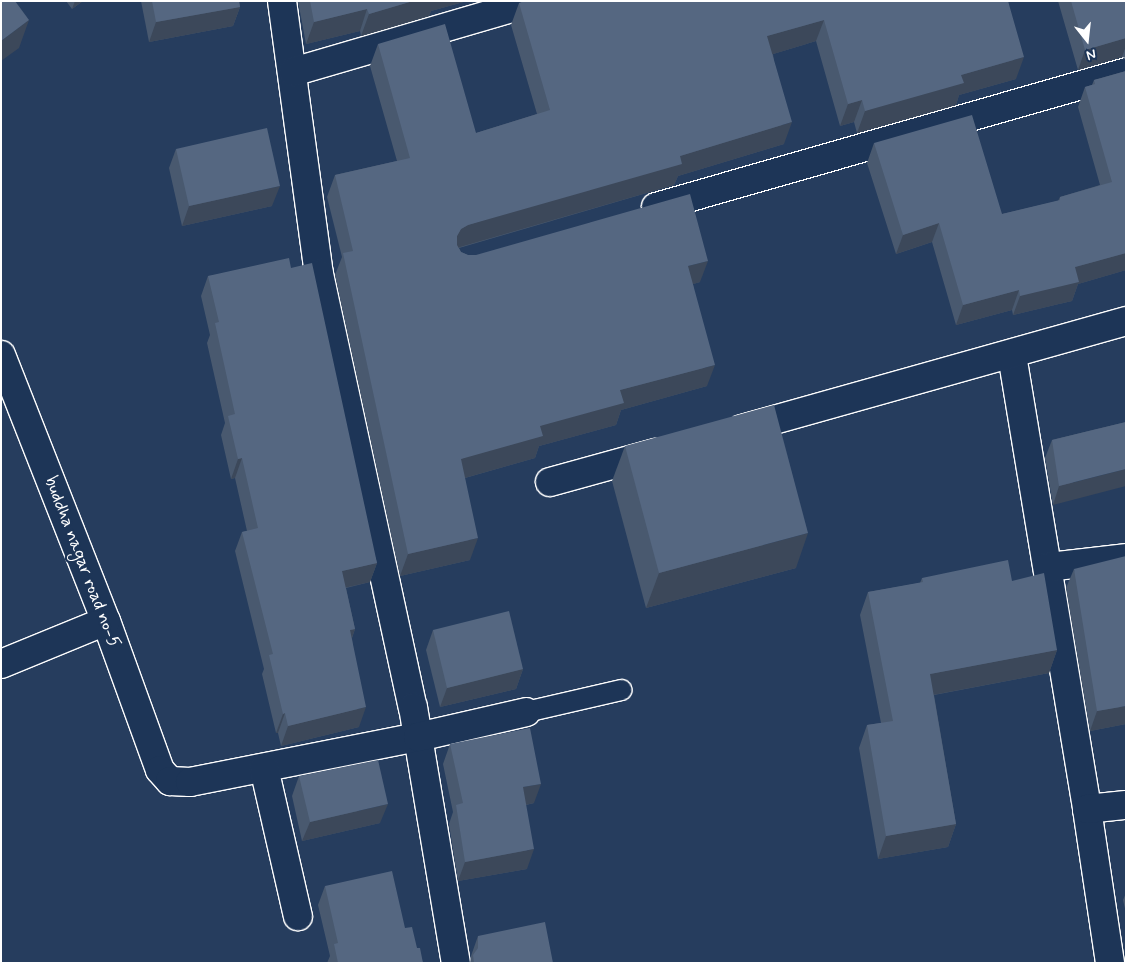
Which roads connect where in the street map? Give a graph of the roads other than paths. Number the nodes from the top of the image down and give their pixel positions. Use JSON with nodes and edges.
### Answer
{"nodes":[{"id":1,"x":282,"y":1,"type":"edge"},
{"id":2,"x":536,"y":1,"type":"edge"},
{"id":3,"x":496,"y":7,"type":"edge"},
{"id":4,"x":293,"y":72,"type":"junction"},
{"id":5,"x":1126,"y":72,"type":"edge"},
{"id":6,"x":627,"y":215,"type":"edge"},
{"id":7,"x":1126,"y":321,"type":"edge"},
{"id":8,"x":1,"y":355,"type":"edge"},
{"id":9,"x":1012,"y":355,"type":"junction"},
{"id":10,"x":720,"y":435,"type":"edge"},
{"id":11,"x":682,"y":445,"type":"edge"},
{"id":12,"x":550,"y":482,"type":"dead end"},
{"id":13,"x":1126,"y":558,"type":"edge"},
{"id":14,"x":1048,"y":568,"type":"junction"},
{"id":15,"x":106,"y":621,"type":"junction"},
{"id":16,"x":1,"y":664,"type":"edge"},
{"id":17,"x":622,"y":690,"type":"dead end"},
{"id":18,"x":526,"y":712,"type":"joint"},
{"id":19,"x":418,"y":738,"type":"junction"},
{"id":20,"x":264,"y":768,"type":"junction"},
{"id":21,"x":1126,"y":805,"type":"edge"},
{"id":22,"x":1087,"y":808,"type":"junction"},
{"id":23,"x":298,"y":916,"type":"dead end"},
{"id":24,"x":456,"y":963,"type":"edge"},
{"id":25,"x":1110,"y":963,"type":"edge"}],
"edges":[{"from":1,"to":4,"type":"street"},
{"from":2,"to":3,"type":"street"},
{"from":3,"to":4,"type":"street"},
{"from":4,"to":19,"type":"street"},
{"from":5,"to":6,"type":"street"},
{"from":7,"to":9,"type":"street"},
{"from":8,"to":15,"type":"street","name":"buddha nagar road no-5"},
{"from":9,"to":10,"type":"street"},
{"from":9,"to":14,"type":"street"},
{"from":11,"to":12,"type":"street"},
{"from":13,"to":14,"type":"street"},
{"from":14,"to":22,"type":"street"},
{"from":15,"to":16,"type":"street"},
{"from":15,"to":20,"type":"street","name":"buddha nagar road no-5"},
{"from":17,"to":18,"type":"lane"},
{"from":18,"to":19,"type":"street"},
{"from":19,"to":20,"type":"street"},
{"from":19,"to":24,"type":"street"},
{"from":20,"to":23,"type":"street"},
{"from":21,"to":22,"type":"street"},
{"from":22,"to":25,"type":"street"}]}
